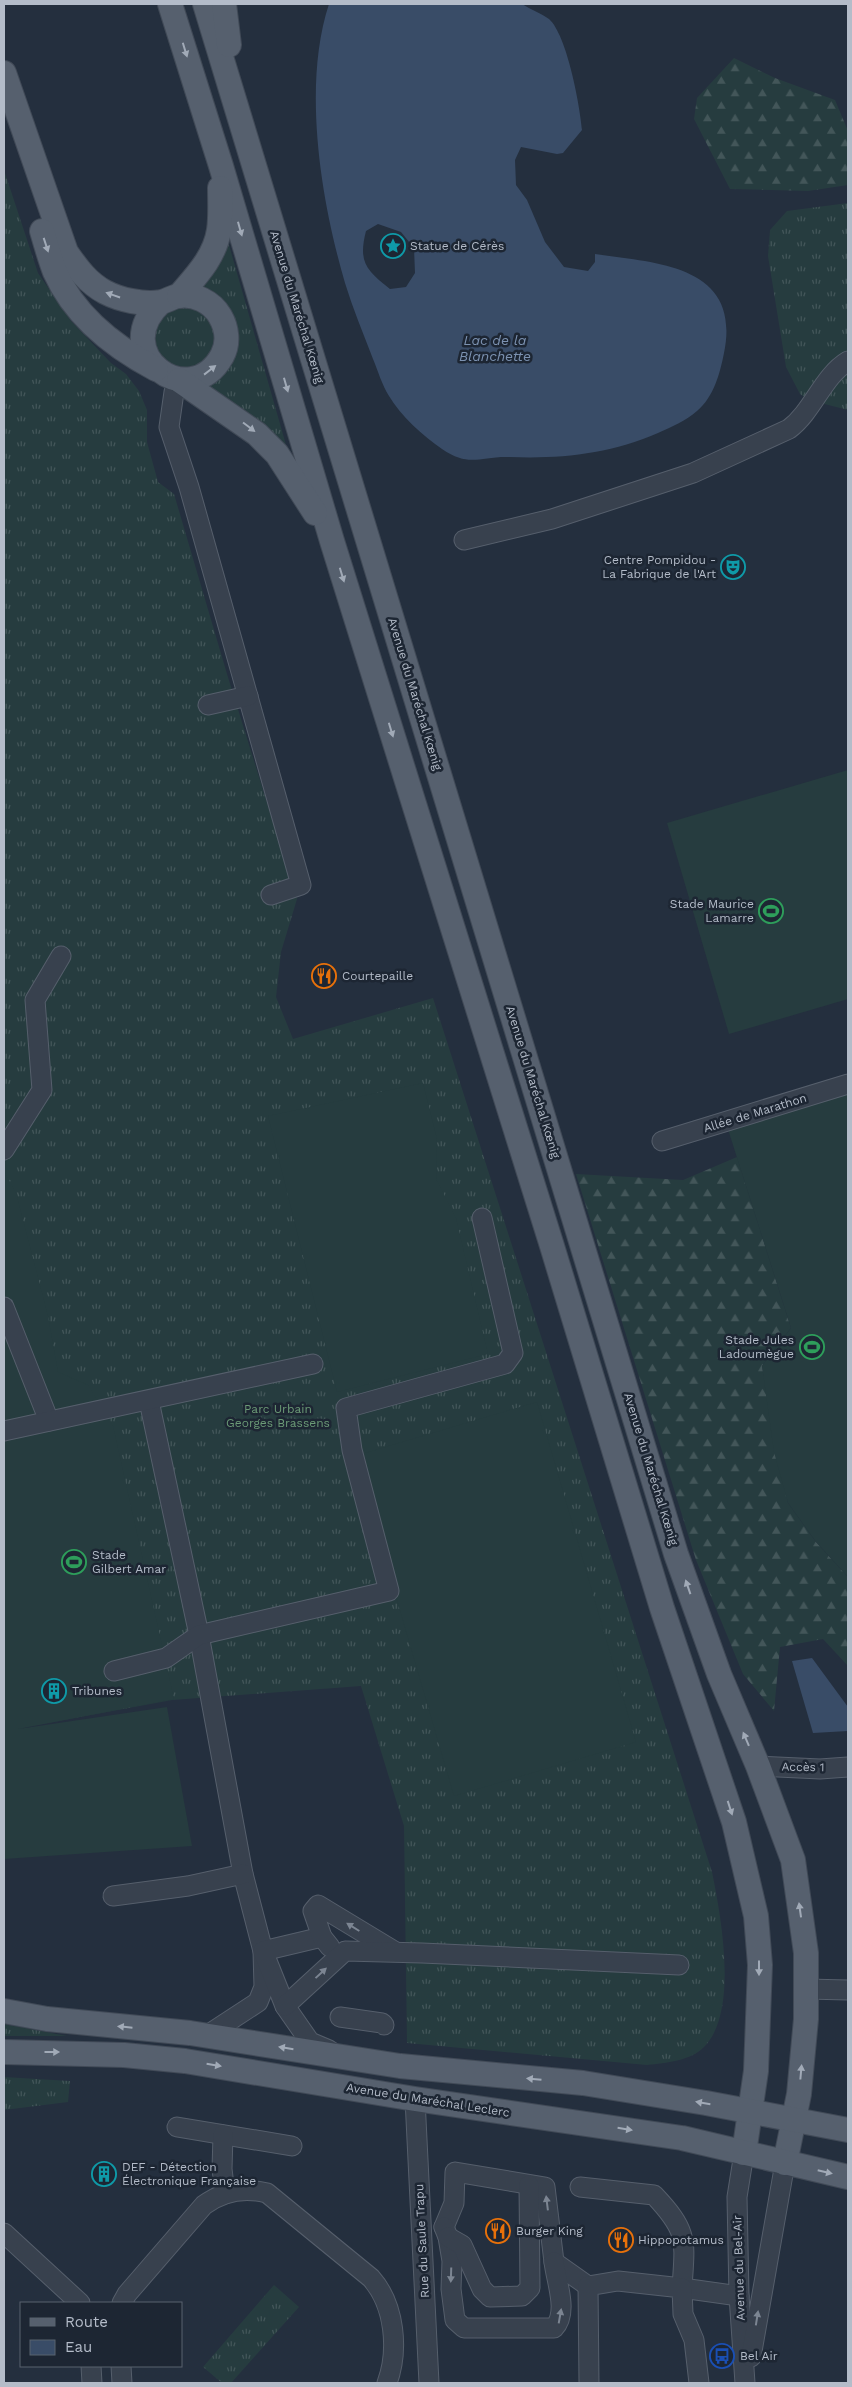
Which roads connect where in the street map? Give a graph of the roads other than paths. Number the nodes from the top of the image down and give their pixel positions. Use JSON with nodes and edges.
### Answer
{"nodes":[{"id":1,"x":170,"y":4,"type":"edge"},
{"id":2,"x":205,"y":4,"type":"edge"},
{"id":3,"x":224,"y":4,"type":"edge"},
{"id":4,"x":4,"y":73,"type":"edge"},
{"id":5,"x":236,"y":107,"type":"junction"},
{"id":6,"x":4,"y":116,"type":"edge"},
{"id":7,"x":221,"y":166,"type":"junction"},
{"id":8,"x":170,"y":299,"type":"junction"},
{"id":9,"x":848,"y":361,"type":"edge"},
{"id":10,"x":156,"y":369,"type":"junction"},
{"id":11,"x":179,"y":380,"type":"junction"},
{"id":12,"x":464,"y":540,"type":"dead end"},
{"id":13,"x":332,"y":542,"type":"junction"},
{"id":14,"x":248,"y":696,"type":"junction"},
{"id":15,"x":208,"y":705,"type":"dead end"},
{"id":16,"x":271,"y":895,"type":"dead end"},
{"id":17,"x":61,"y":956,"type":"dead end"},
{"id":18,"x":848,"y":1084,"type":"edge"},
{"id":19,"x":662,"y":1141,"type":"dead end"},
{"id":20,"x":4,"y":1150,"type":"edge"},
{"id":21,"x":482,"y":1218,"type":"dead end"},
{"id":22,"x":4,"y":1307,"type":"edge"},
{"id":23,"x":313,"y":1364,"type":"dead end"},
{"id":24,"x":149,"y":1401,"type":"junction"},
{"id":25,"x":49,"y":1421,"type":"junction"},
{"id":26,"x":4,"y":1431,"type":"edge"},
{"id":27,"x":199,"y":1635,"type":"junction"},
{"id":28,"x":114,"y":1671,"type":"dead end"},
{"id":29,"x":758,"y":1766,"type":"junction"},
{"id":30,"x":848,"y":1767,"type":"edge"},
{"id":31,"x":243,"y":1874,"type":"junction"},
{"id":32,"x":113,"y":1896,"type":"dead end"},
{"id":33,"x":322,"y":1937,"type":"junction"},
{"id":34,"x":263,"y":1951,"type":"junction"},
{"id":35,"x":395,"y":1952,"type":"junction"},
{"id":36,"x":339,"y":1956,"type":"junction"},
{"id":37,"x":679,"y":1965,"type":"dead end"},
{"id":38,"x":806,"y":1990,"type":"junction"},
{"id":39,"x":848,"y":1990,"type":"edge"},
{"id":40,"x":285,"y":2006,"type":"junction"},
{"id":41,"x":4,"y":2011,"type":"edge"},
{"id":42,"x":340,"y":2017,"type":"dead end"},
{"id":43,"x":384,"y":2025,"type":"dead end"},
{"id":44,"x":206,"y":2036,"type":"junction"},
{"id":45,"x":4,"y":2052,"type":"edge"},
{"id":46,"x":350,"y":2058,"type":"junction"},
{"id":47,"x":415,"y":2098,"type":"junction"},
{"id":48,"x":751,"y":2112,"type":"junction"},
{"id":49,"x":794,"y":2120,"type":"junction"},
{"id":50,"x":177,"y":2127,"type":"dead end"},
{"id":51,"x":848,"y":2130,"type":"edge"},
{"id":52,"x":223,"y":2135,"type":"junction"},
{"id":53,"x":292,"y":2146,"type":"dead end"},
{"id":54,"x":744,"y":2153,"type":"junction"},
{"id":55,"x":785,"y":2163,"type":"junction"},
{"id":56,"x":848,"y":2176,"type":"edge"},
{"id":57,"x":529,"y":2184,"type":"junction"},
{"id":58,"x":580,"y":2187,"type":"dead end"},
{"id":59,"x":225,"y":2194,"type":"junction"},
{"id":60,"x":421,"y":2225,"type":"junction"},
{"id":61,"x":446,"y":2232,"type":"junction"},
{"id":62,"x":4,"y":2233,"type":"edge"},
{"id":63,"x":554,"y":2262,"type":"junction"},
{"id":64,"x":588,"y":2286,"type":"junction"},
{"id":65,"x":682,"y":2288,"type":"junction"},
{"id":66,"x":739,"y":2296,"type":"junction"},
{"id":67,"x":79,"y":2302,"type":"edge"},
{"id":68,"x":123,"y":2302,"type":"edge"},
{"id":69,"x":91,"y":2367,"type":"edge"},
{"id":70,"x":121,"y":2367,"type":"edge"},
{"id":71,"x":92,"y":2383,"type":"edge"},
{"id":72,"x":122,"y":2383,"type":"edge"},
{"id":73,"x":387,"y":2383,"type":"edge"},
{"id":74,"x":429,"y":2383,"type":"edge"},
{"id":75,"x":589,"y":2383,"type":"edge"},
{"id":76,"x":699,"y":2383,"type":"edge"},
{"id":77,"x":746,"y":2383,"type":"edge"}],
"edges":[{"from":1,"to":7,"type":"main road","one_way":true},
{"from":2,"to":5,"type":"main road","name":"Avenue du Maréchal Kœnig"},
{"from":3,"to":5,"type":"main road"},
{"from":8,"to":4,"type":"main road","one_way":true},
{"from":29,"to":5,"type":"main road","name":"Avenue du Maréchal Kœnig","one_way":true},
{"from":6,"to":10,"type":"main road","one_way":true},
{"from":7,"to":8,"type":"main road"},
{"from":7,"to":13,"type":"main road","one_way":true},
{"from":8,"to":10,"type":"main road"},
{"from":11,"to":8,"type":"main road","one_way":true},
{"from":9,"to":12,"type":"street"},
{"from":10,"to":11,"type":"main road"},
{"from":11,"to":13,"type":"main road","one_way":true},
{"from":11,"to":14,"type":"street"},
{"from":13,"to":48,"type":"main road","one_way":true},
{"from":14,"to":15,"type":"street"},
{"from":14,"to":16,"type":"street"},
{"from":17,"to":20,"type":"street"},
{"from":18,"to":19,"type":"street","name":"Allée de Marathon"},
{"from":21,"to":27,"type":"street"},
{"from":22,"to":25,"type":"street"},
{"from":23,"to":24,"type":"street"},
{"from":24,"to":25,"type":"street"},
{"from":24,"to":27,"type":"street"},
{"from":25,"to":26,"type":"street"},
{"from":27,"to":28,"type":"street"},
{"from":27,"to":31,"type":"street"},
{"from":29,"to":30,"type":"street","name":"Accès 1"},
{"from":38,"to":29,"type":"main road","name":"Avenue du Maréchal Kœnig","one_way":true},
{"from":31,"to":32,"type":"street"},
{"from":31,"to":34,"type":"street"},
{"from":33,"to":34,"type":"street"},
{"from":35,"to":33,"type":"street","one_way":true},
{"from":33,"to":36,"type":"street"},
{"from":34,"to":40,"type":"street"},
{"from":34,"to":44,"type":"street"},
{"from":35,"to":36,"type":"street"},
{"from":35,"to":37,"type":"street"},
{"from":40,"to":36,"type":"street","one_way":true},
{"from":38,"to":39,"type":"street"},
{"from":49,"to":38,"type":"main road","name":"Avenue du Maréchal Kœnig","one_way":true},
{"from":40,"to":46,"type":"street"},
{"from":44,"to":41,"type":"main road","one_way":true},
{"from":42,"to":43,"type":"street"},
{"from":46,"to":44,"type":"main road","one_way":true},
{"from":45,"to":47,"type":"main road","name":"Avenue du Maréchal Leclerc","one_way":true},
{"from":48,"to":46,"type":"main road","one_way":true},
{"from":47,"to":54,"type":"main road","name":"Avenue du Maréchal Leclerc","one_way":true},
{"from":47,"to":60,"type":"street","name":"Rue du Saule Trapu"},
{"from":48,"to":49,"type":"main road"},
{"from":48,"to":54,"type":"main road"},
{"from":49,"to":51,"type":"main road"},
{"from":49,"to":55,"type":"main road","name":"Avenue du Maréchal Kœnig"},
{"from":50,"to":52,"type":"street"},
{"from":52,"to":53,"type":"street"},
{"from":52,"to":59,"type":"street"},
{"from":54,"to":55,"type":"main road","name":"Avenue du Maréchal Leclerc"},
{"from":54,"to":66,"type":"street","name":"Avenue du Bel-Air"},
{"from":55,"to":56,"type":"main road","name":"Avenue du Maréchal Leclerc","one_way":true},
{"from":77,"to":55,"type":"street","name":"Avenue du Bel-Air","one_way":true},
{"from":57,"to":61,"type":"street"},
{"from":57,"to":61,"type":"street"},
{"from":63,"to":57,"type":"street","one_way":true},
{"from":58,"to":65,"type":"street"},
{"from":59,"to":68,"type":"street"},
{"from":59,"to":73,"type":"street"},
{"from":60,"to":61,"type":"street"},
{"from":60,"to":74,"type":"street","name":"Rue du Saule Trapu"},
{"from":61,"to":63,"type":"street","one_way":true},
{"from":62,"to":67,"type":"street"},
{"from":63,"to":64,"type":"street"},
{"from":64,"to":65,"type":"street"},
{"from":64,"to":75,"type":"street"},
{"from":65,"to":66,"type":"street"},
{"from":65,"to":76,"type":"street"},
{"from":66,"to":77,"type":"street","name":"Avenue du Bel-Air"},
{"from":69,"to":71,"type":"street"},
{"from":70,"to":72,"type":"street"}]}
